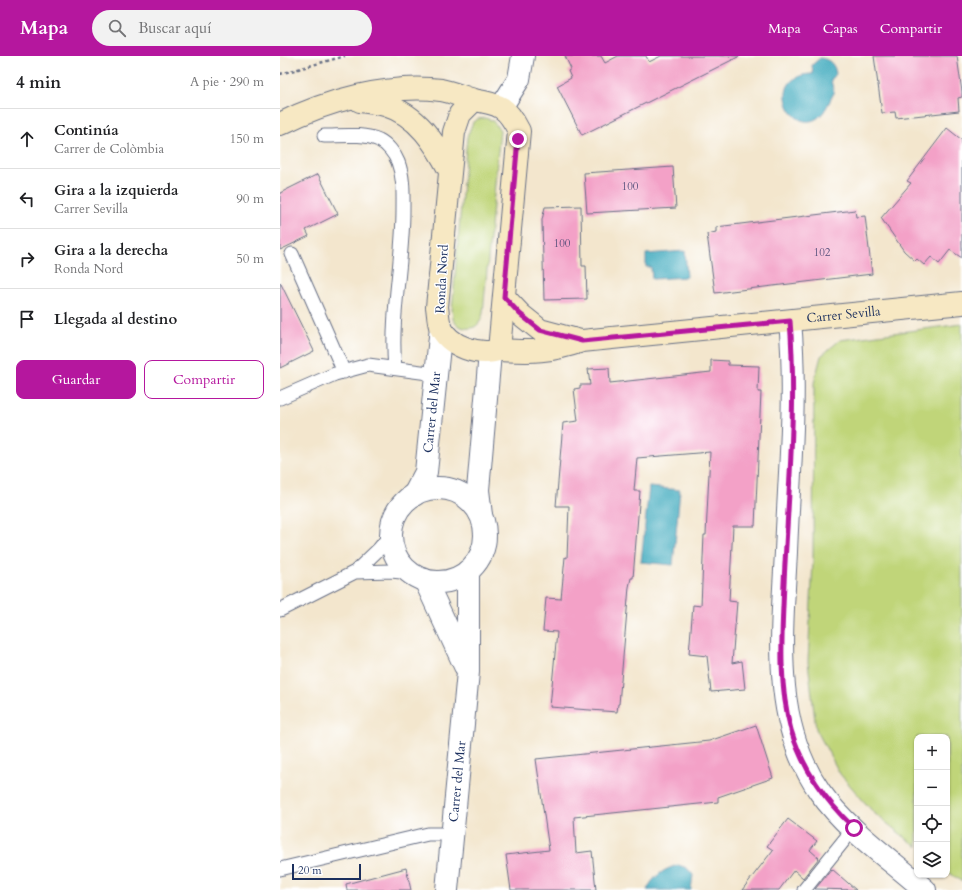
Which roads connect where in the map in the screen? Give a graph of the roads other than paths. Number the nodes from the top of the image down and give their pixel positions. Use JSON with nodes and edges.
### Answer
{"nodes":[{"id":1,"x":523,"y":56,"type":"edge"},
{"id":2,"x":347,"y":99,"type":"junction"},
{"id":3,"x":474,"y":100,"type":"junction"},
{"id":4,"x":502,"y":106,"type":"junction"},
{"id":5,"x":280,"y":124,"type":"edge"},
{"id":6,"x":324,"y":136,"type":"dead end"},
{"id":7,"x":450,"y":171,"type":"junction"},
{"id":8,"x":292,"y":254,"type":"dead end"},
{"id":9,"x":504,"y":297,"type":"junction"},
{"id":10,"x":962,"y":303,"type":"edge"},
{"id":11,"x":790,"y":321,"type":"junction"},
{"id":12,"x":441,"y":326,"type":"junction"},
{"id":13,"x":582,"y":341,"type":"junction"},
{"id":14,"x":495,"y":352,"type":"junction"},
{"id":15,"x":395,"y":368,"type":"junction"},
{"id":16,"x":344,"y":372,"type":"junction"},
{"id":17,"x":436,"y":374,"type":"junction"},
{"id":18,"x":280,"y":398,"type":"edge"},
{"id":19,"x":414,"y":495,"type":"junction"},
{"id":20,"x":481,"y":515,"type":"junction"},
{"id":21,"x":391,"y":534,"type":"junction"},
{"id":22,"x":355,"y":572,"type":"junction"},
{"id":23,"x":468,"y":572,"type":"junction"},
{"id":24,"x":418,"y":577,"type":"junction"},
{"id":25,"x":280,"y":610,"type":"edge"},
{"id":26,"x":468,"y":672,"type":"junction"},
{"id":27,"x":854,"y":828,"type":"junction"},
{"id":28,"x":451,"y":834,"type":"junction"},
{"id":29,"x":280,"y":869,"type":"edge"},
{"id":30,"x":446,"y":890,"type":"edge"},
{"id":31,"x":804,"y":890,"type":"edge"},
{"id":32,"x":925,"y":890,"type":"edge"}],
"edges":[{"from":1,"to":4,"type":"street"},
{"from":2,"to":3,"type":"main road"},
{"from":2,"to":5,"type":"main road"},
{"from":2,"to":7,"type":"main road"},
{"from":3,"to":4,"type":"main road"},
{"from":3,"to":7,"type":"main road","name":"Ronda Nord"},
{"from":4,"to":9,"type":"main road"},
{"from":6,"to":15,"type":"lane"},
{"from":7,"to":12,"type":"main road","name":"Ronda Nord"},
{"from":8,"to":16,"type":"lane"},
{"from":9,"to":13,"type":"main road","name":"Carrer Sevilla"},
{"from":9,"to":14,"type":"main road"},
{"from":10,"to":11,"type":"main road","name":"Carrer Sevilla"},
{"from":11,"to":13,"type":"main road","name":"Carrer Sevilla"},
{"from":11,"to":27,"type":"street"},
{"from":12,"to":14,"type":"main road","name":"Ronda Nord"},
{"from":12,"to":17,"type":"street","name":"Carrer del Mar"},
{"from":13,"to":14,"type":"main road","name":"Carrer Sevilla"},
{"from":14,"to":20,"type":"street"},
{"from":15,"to":16,"type":"lane"},
{"from":15,"to":17,"type":"lane"},
{"from":16,"to":18,"type":"lane"},
{"from":17,"to":19,"type":"street","name":"Carrer del Mar"},
{"from":19,"to":20,"type":"street"},
{"from":19,"to":21,"type":"street"},
{"from":20,"to":23,"type":"street"},
{"from":21,"to":22,"type":"lane"},
{"from":21,"to":24,"type":"street"},
{"from":22,"to":24,"type":"lane"},
{"from":22,"to":25,"type":"lane"},
{"from":23,"to":24,"type":"street"},
{"from":23,"to":26,"type":"street","name":"Carrer del Mar"},
{"from":24,"to":26,"type":"street"},
{"from":26,"to":28,"type":"street","name":"Carrer del Mar"},
{"from":27,"to":31,"type":"lane"},
{"from":27,"to":32,"type":"street"},
{"from":28,"to":29,"type":"lane"},
{"from":28,"to":30,"type":"street","name":"Carrer del Mar"}]}
